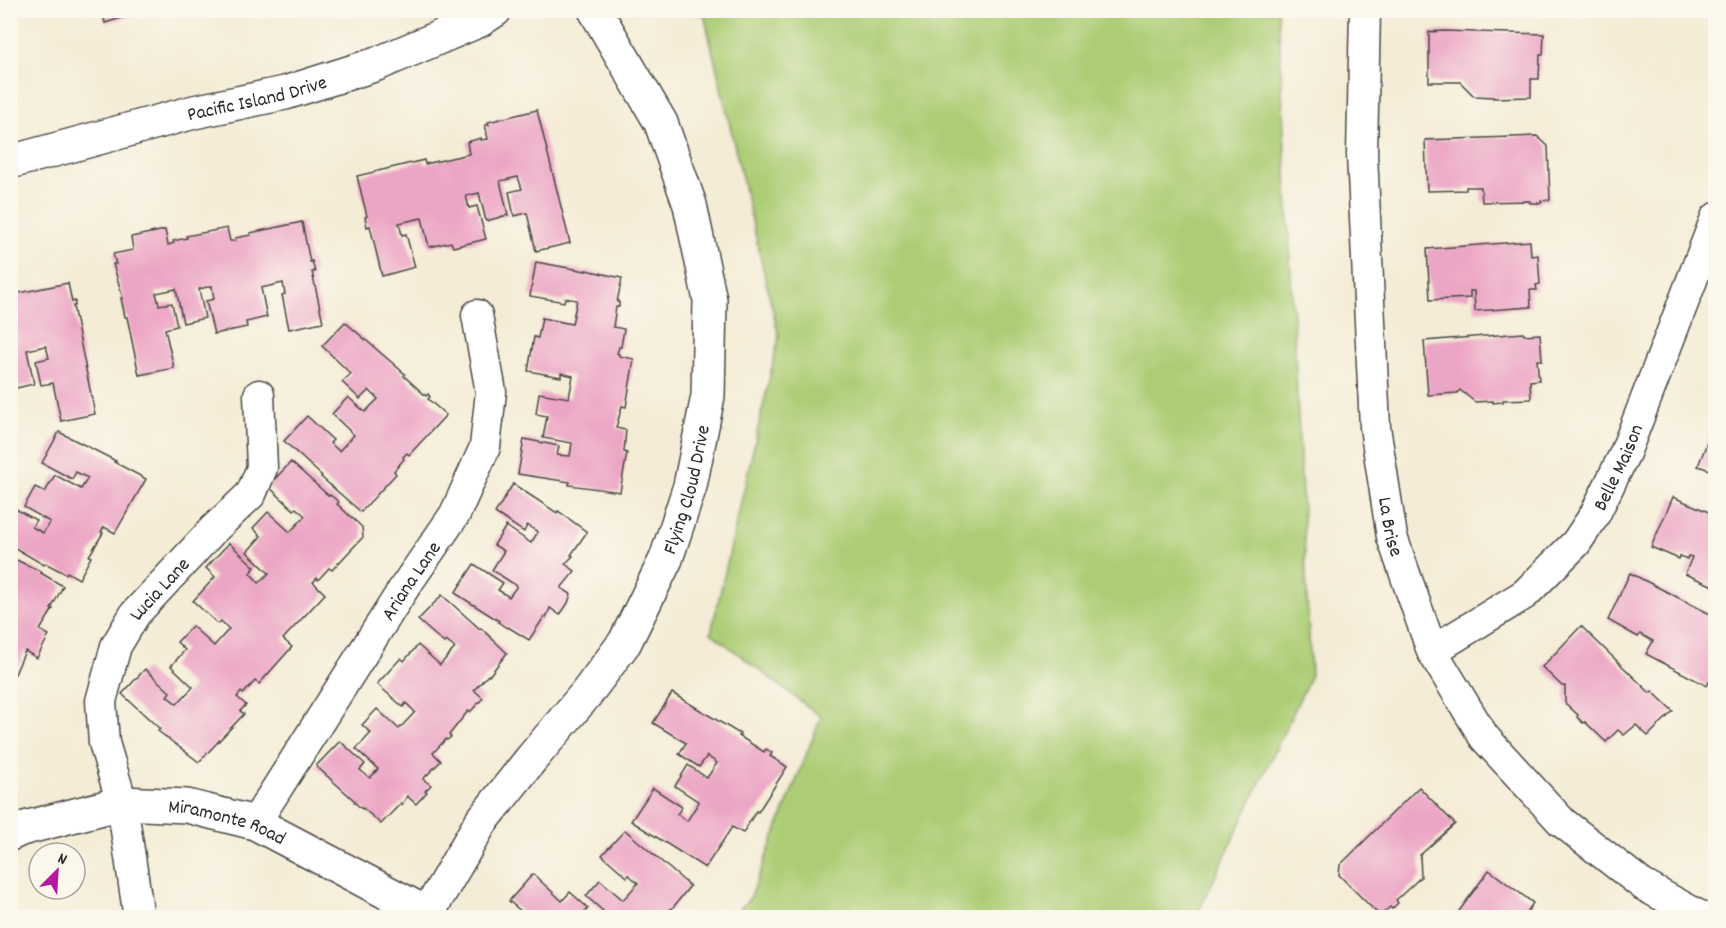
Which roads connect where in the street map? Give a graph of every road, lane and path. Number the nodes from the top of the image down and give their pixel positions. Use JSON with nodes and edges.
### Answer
{"nodes":[{"id":1,"x":495,"y":10,"type":"edge"},
{"id":2,"x":595,"y":10,"type":"edge"},
{"id":3,"x":1365,"y":10,"type":"edge"},
{"id":4,"x":10,"y":162,"type":"edge"},
{"id":5,"x":1716,"y":218,"type":"edge"},
{"id":6,"x":477,"y":315,"type":"dead end"},
{"id":7,"x":259,"y":395,"type":"dead end"},
{"id":8,"x":1432,"y":651,"type":"junction"},
{"id":9,"x":122,"y":803,"type":"junction"},
{"id":10,"x":255,"y":823,"type":"junction"},
{"id":11,"x":10,"y":834,"type":"edge"},
{"id":12,"x":425,"y":915,"type":"edge"},
{"id":13,"x":139,"y":918,"type":"edge"},
{"id":14,"x":1702,"y":918,"type":"edge"}],
"edges":[{"from":1,"to":4,"type":"street","name":"Pacific Island Drive"},
{"from":2,"to":12,"type":"street","name":"Flying Cloud Drive"},
{"from":3,"to":8,"type":"street","name":"La Brise"},
{"from":5,"to":8,"type":"street","name":"Belle Maison"},
{"from":6,"to":10,"type":"street","name":"Ariana Lane"},
{"from":7,"to":9,"type":"street","name":"Lucia Lane"},
{"from":8,"to":14,"type":"street","name":"La Brise"},
{"from":9,"to":10,"type":"street","name":"Miramonte Road"},
{"from":9,"to":11,"type":"street","name":"Miramonte Road"},
{"from":9,"to":13,"type":"street","name":"Lucia Lane"},
{"from":10,"to":12,"type":"street","name":"Miramonte Road"}]}
